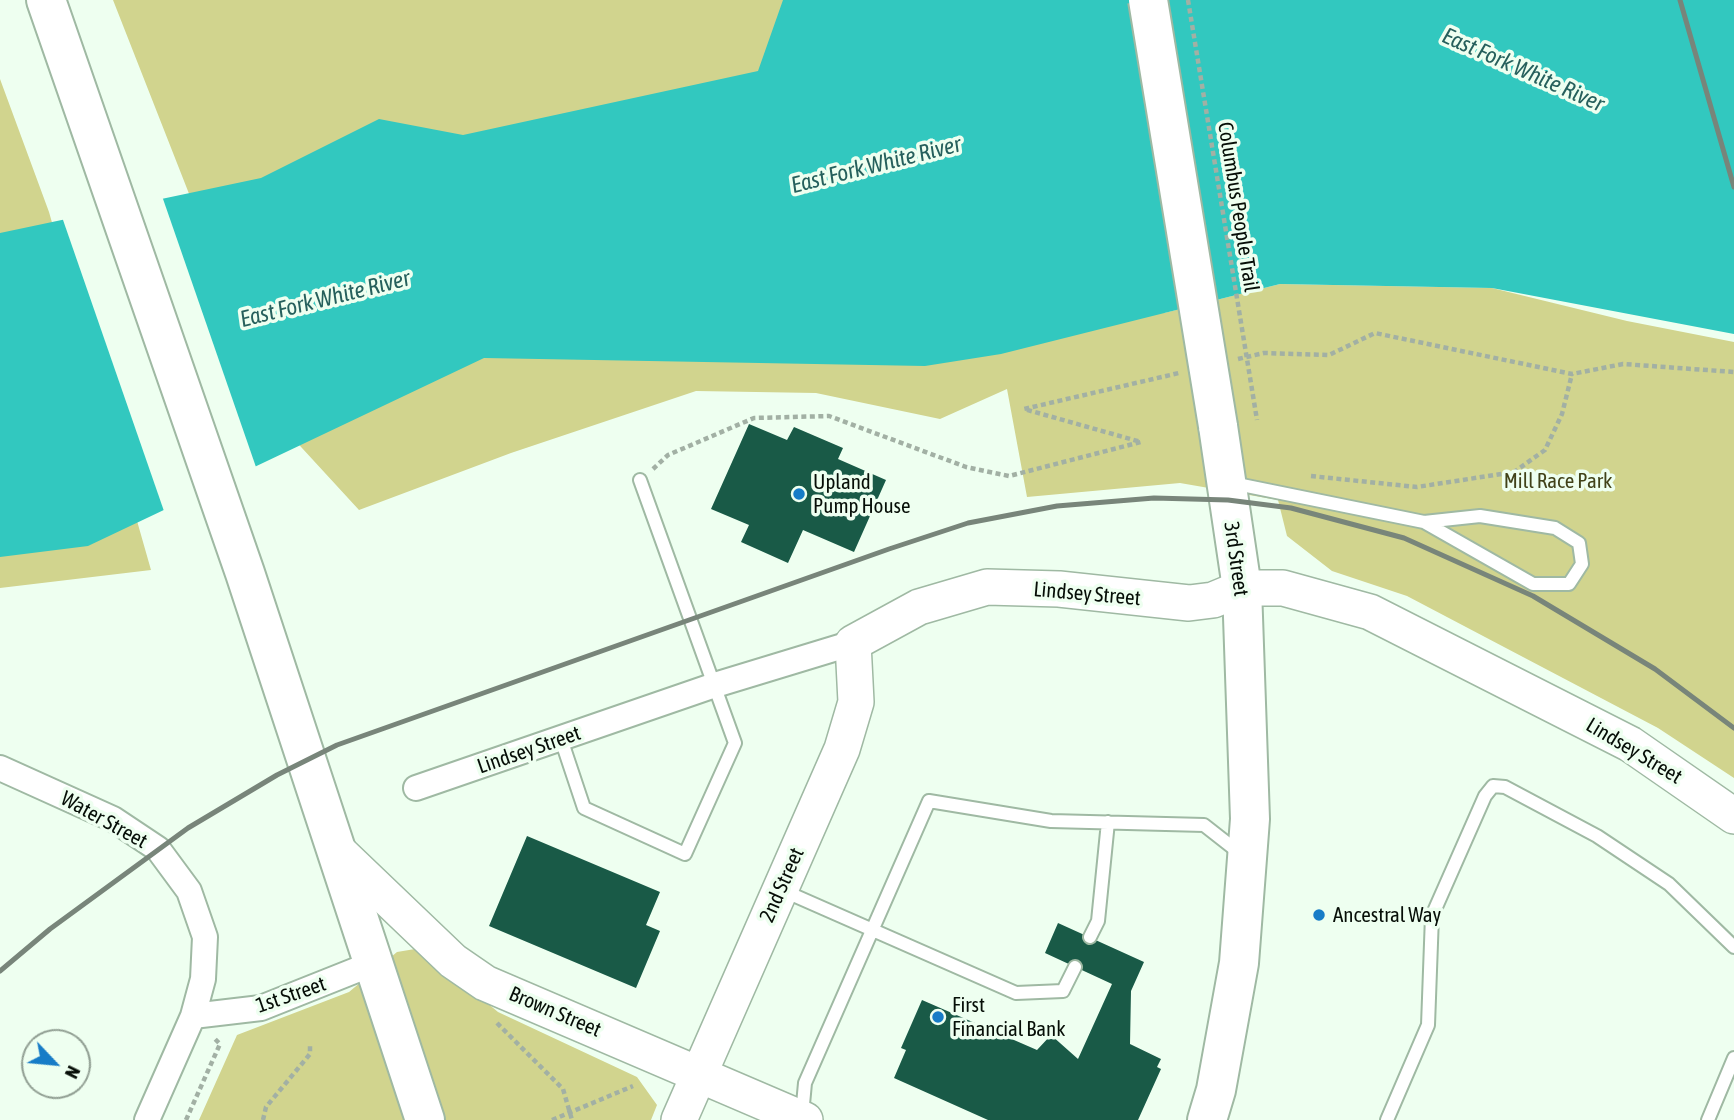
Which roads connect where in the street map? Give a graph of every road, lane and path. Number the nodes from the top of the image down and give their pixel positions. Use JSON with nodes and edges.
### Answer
{"nodes":[{"id":1,"x":46,"y":0,"type":"edge"},
{"id":2,"x":1148,"y":0,"type":"edge"},
{"id":3,"x":1188,"y":0,"type":"edge"},
{"id":4,"x":1237,"y":360,"type":"dead end"},
{"id":5,"x":1182,"y":372,"type":"dead end"},
{"id":6,"x":1734,"y":372,"type":"edge"},
{"id":7,"x":1572,"y":374,"type":"junction"},
{"id":8,"x":1257,"y":419,"type":"dead end"},
{"id":9,"x":1301,"y":475,"type":"dead end"},
{"id":10,"x":640,"y":480,"type":"joint"},
{"id":11,"x":1225,"y":482,"type":"junction"},
{"id":12,"x":1424,"y":522,"type":"junction"},
{"id":13,"x":1242,"y":588,"type":"junction"},
{"id":14,"x":853,"y":643,"type":"junction"},
{"id":15,"x":715,"y":685,"type":"junction"},
{"id":16,"x":561,"y":739,"type":"junction"},
{"id":17,"x":0,"y":768,"type":"edge"},
{"id":18,"x":416,"y":788,"type":"dead end"},
{"id":19,"x":1734,"y":816,"type":"edge"},
{"id":20,"x":1108,"y":822,"type":"junction"},
{"id":21,"x":339,"y":852,"type":"junction"},
{"id":22,"x":1247,"y":859,"type":"junction"},
{"id":23,"x":780,"y":890,"type":"junction"},
{"id":24,"x":872,"y":930,"type":"junction"},
{"id":25,"x":1090,"y":937,"type":"dead end"},
{"id":26,"x":1734,"y":947,"type":"edge"},
{"id":27,"x":374,"y":963,"type":"junction"},
{"id":28,"x":1075,"y":967,"type":"dead end"},
{"id":29,"x":193,"y":1016,"type":"junction"},
{"id":30,"x":494,"y":1020,"type":"dead end"},
{"id":31,"x":310,"y":1046,"type":"dead end"},
{"id":32,"x":1734,"y":1058,"type":"edge"},
{"id":33,"x":699,"y":1073,"type":"junction"},
{"id":34,"x":633,"y":1087,"type":"dead end"},
{"id":35,"x":570,"y":1113,"type":"junction"},
{"id":36,"x":803,"y":1119,"type":"edge"},
{"id":37,"x":148,"y":1120,"type":"edge"},
{"id":38,"x":186,"y":1120,"type":"edge"},
{"id":39,"x":263,"y":1120,"type":"edge"},
{"id":40,"x":425,"y":1120,"type":"edge"},
{"id":41,"x":552,"y":1120,"type":"edge"},
{"id":42,"x":572,"y":1120,"type":"edge"},
{"id":43,"x":679,"y":1120,"type":"edge"},
{"id":44,"x":1207,"y":1120,"type":"edge"},
{"id":45,"x":1387,"y":1120,"type":"edge"},
{"id":46,"x":1708,"y":1120,"type":"edge"}],
"edges":[{"from":1,"to":21,"type":"highway"},
{"from":2,"to":11,"type":"highway","name":"3rd Street","bridge":true},
{"from":3,"to":8,"type":"path","name":"Columbus People Trail","bridge":true},
{"from":4,"to":7,"type":"path"},
{"from":5,"to":10,"type":"path"},
{"from":6,"to":7,"type":"path"},
{"from":7,"to":9,"type":"path"},
{"from":10,"to":15,"type":"lane"},
{"from":11,"to":12,"type":"lane"},
{"from":11,"to":13,"type":"highway","name":"3rd Street"},
{"from":12,"to":12,"type":"lane"},
{"from":13,"to":14,"type":"main road","name":"Lindsey Street"},
{"from":13,"to":19,"type":"main road","name":"Lindsey Street"},
{"from":13,"to":22,"type":"highway","name":"3rd Street"},
{"from":14,"to":15,"type":"street","name":"Lindsey Street"},
{"from":14,"to":23,"type":"main road","name":"2nd Street"},
{"from":15,"to":16,"type":"street","name":"Lindsey Street"},
{"from":15,"to":16,"type":"lane"},
{"from":16,"to":18,"type":"street","name":"Lindsey Street"},
{"from":17,"to":29,"type":"street","name":"Water Street"},
{"from":20,"to":22,"type":"lane"},
{"from":20,"to":24,"type":"lane"},
{"from":20,"to":25,"type":"lane"},
{"from":21,"to":27,"type":"highway"},
{"from":21,"to":33,"type":"main road","name":"Brown Street"},
{"from":22,"to":44,"type":"highway","name":"3rd Street"},
{"from":23,"to":24,"type":"lane"},
{"from":23,"to":33,"type":"main road","name":"2nd Street"},
{"from":24,"to":28,"type":"lane"},
{"from":24,"to":36,"type":"lane"},
{"from":26,"to":45,"type":"lane"},
{"from":27,"to":29,"type":"street","name":"1st Street"},
{"from":27,"to":40,"type":"highway"},
{"from":29,"to":37,"type":"street"},
{"from":29,"to":38,"type":"path"},
{"from":30,"to":35,"type":"path"},
{"from":31,"to":39,"type":"path"},
{"from":32,"to":46,"type":"lane"},
{"from":33,"to":36,"type":"main road","name":"Brown Street"},
{"from":33,"to":43,"type":"main road","name":"2nd Street"},
{"from":34,"to":35,"type":"path"},
{"from":35,"to":41,"type":"path"},
{"from":35,"to":42,"type":"path"}]}
